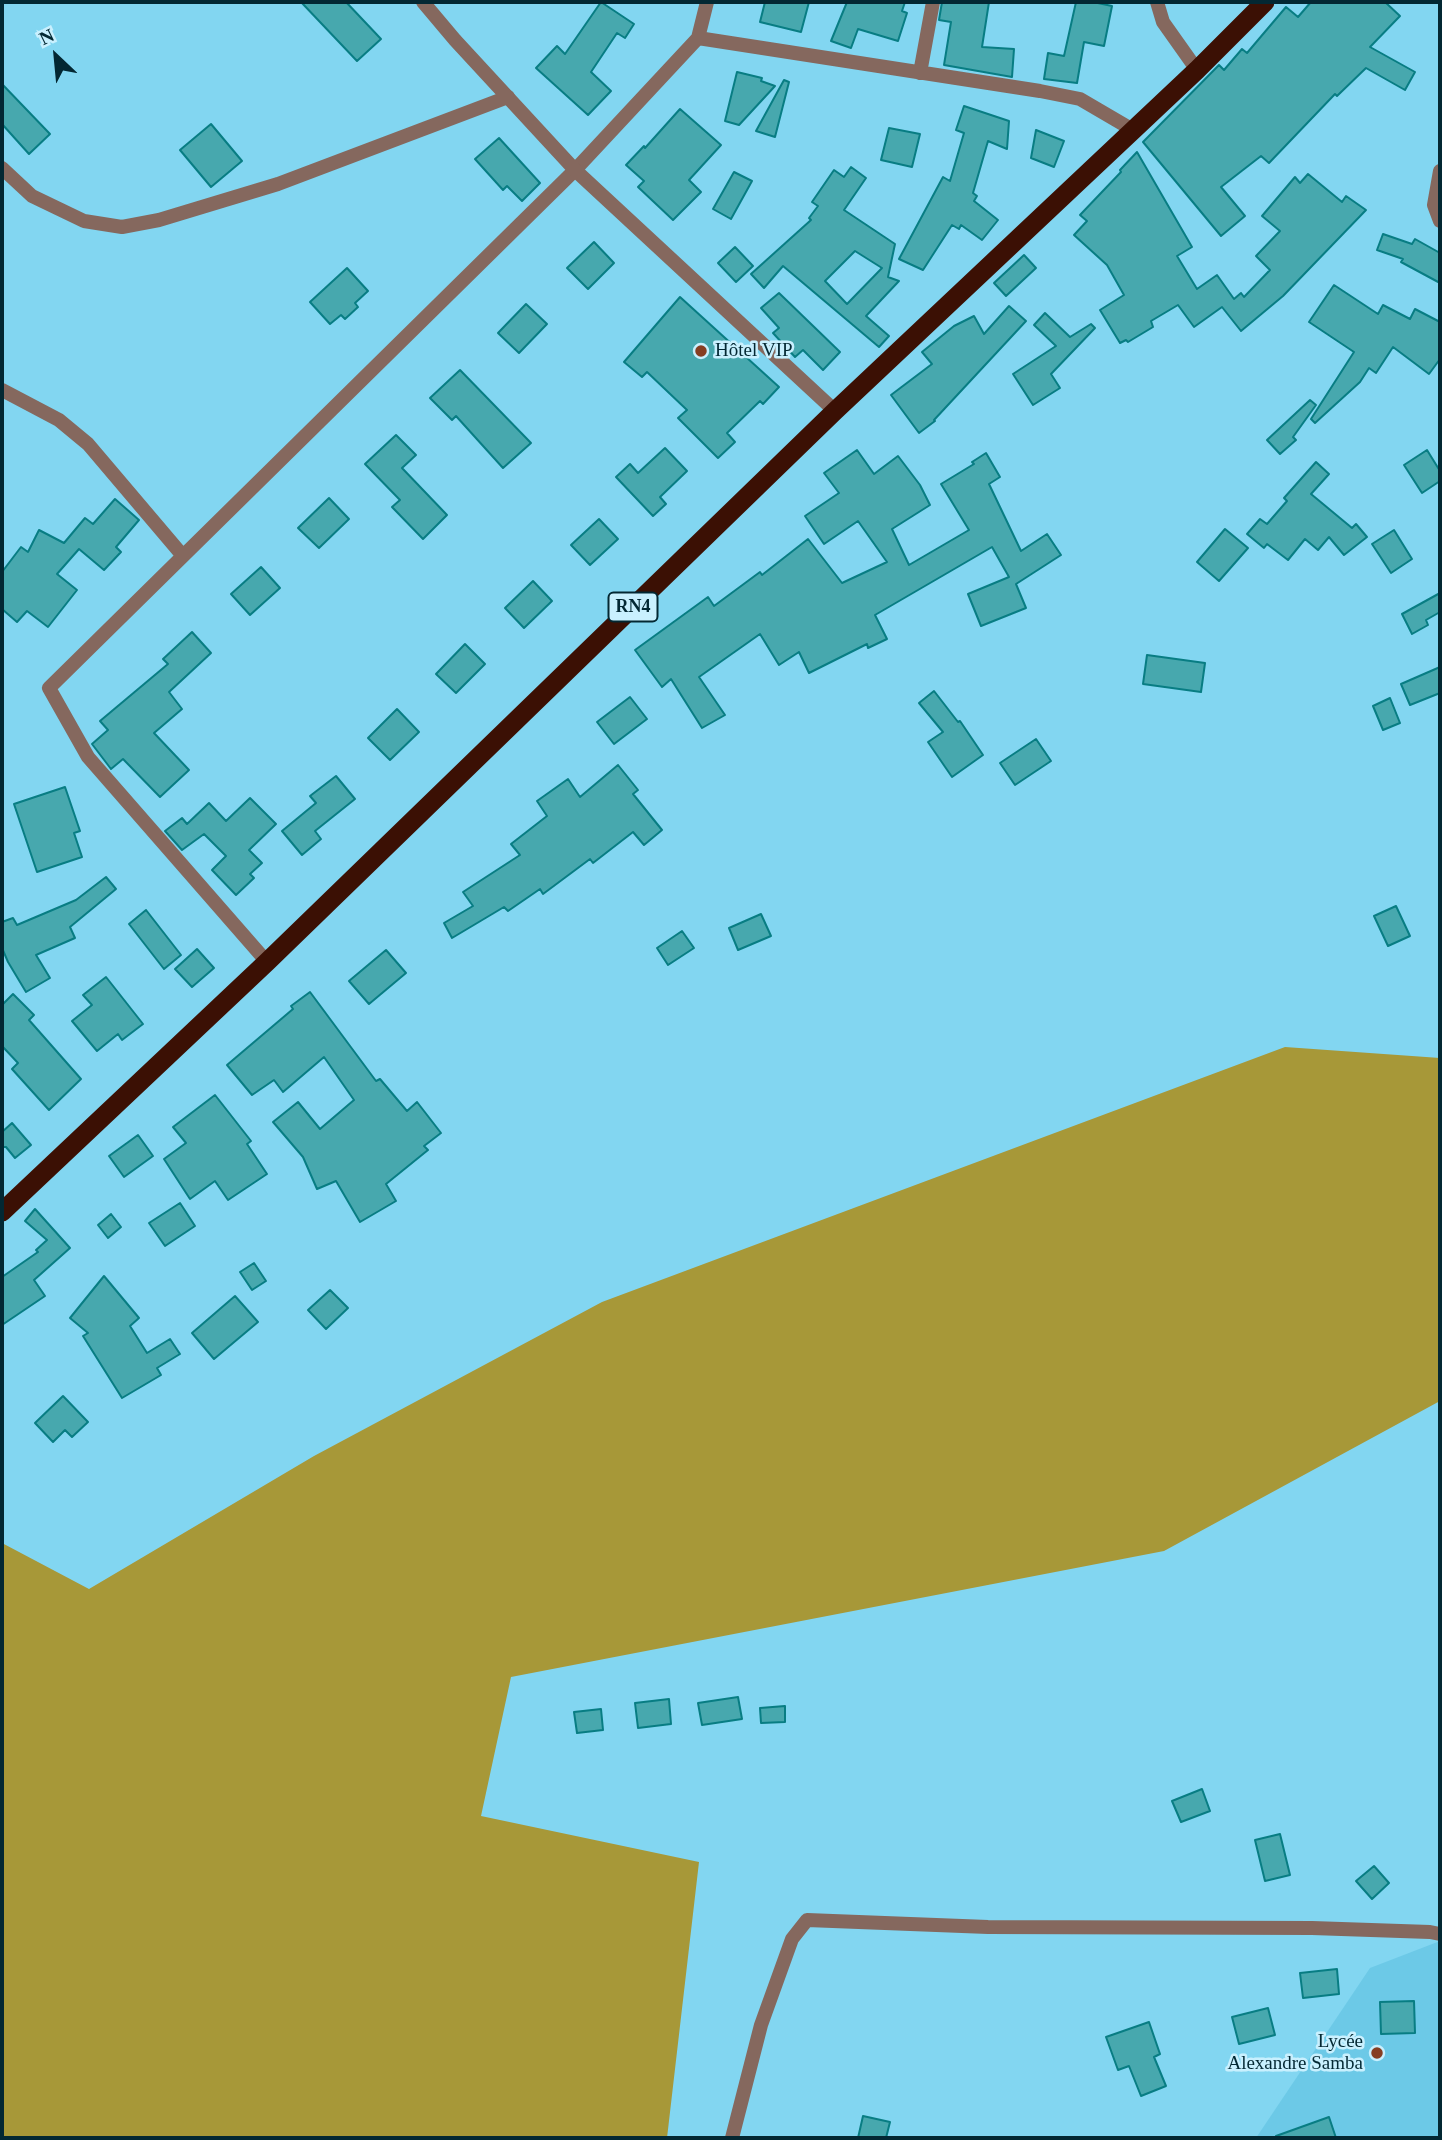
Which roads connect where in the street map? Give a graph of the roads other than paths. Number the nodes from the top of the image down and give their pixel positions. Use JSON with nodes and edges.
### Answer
{"nodes":[{"id":1,"x":423,"y":2,"type":"edge"},
{"id":2,"x":707,"y":2,"type":"edge"},
{"id":3,"x":933,"y":2,"type":"edge"},
{"id":4,"x":1157,"y":2,"type":"edge"},
{"id":5,"x":1265,"y":2,"type":"edge"},
{"id":6,"x":698,"y":38,"type":"junction"},
{"id":7,"x":1197,"y":70,"type":"junction"},
{"id":8,"x":920,"y":73,"type":"junction"},
{"id":9,"x":508,"y":97,"type":"junction"},
{"id":10,"x":1133,"y":131,"type":"junction"},
{"id":11,"x":2,"y":168,"type":"edge"},
{"id":12,"x":575,"y":170,"type":"junction"},
{"id":13,"x":1440,"y":171,"type":"edge"},
{"id":14,"x":1440,"y":221,"type":"edge"},
{"id":15,"x":2,"y":390,"type":"edge"},
{"id":16,"x":835,"y":411,"type":"junction"},
{"id":17,"x":183,"y":556,"type":"junction"},
{"id":18,"x":267,"y":962,"type":"junction"},
{"id":19,"x":2,"y":1212,"type":"edge"},
{"id":20,"x":1440,"y":1934,"type":"edge"},
{"id":21,"x":732,"y":2138,"type":"edge"}],
"edges":[{"from":1,"to":9,"type":"street"},
{"from":2,"to":6,"type":"street"},
{"from":3,"to":8,"type":"street"},
{"from":4,"to":7,"type":"street"},
{"from":5,"to":7,"type":"highway","number":"RN4"},
{"from":6,"to":8,"type":"street"},
{"from":6,"to":12,"type":"street"},
{"from":7,"to":10,"type":"highway","number":"RN4"},
{"from":8,"to":10,"type":"street"},
{"from":9,"to":11,"type":"street"},
{"from":9,"to":12,"type":"street"},
{"from":10,"to":16,"type":"highway","number":"RN4"},
{"from":12,"to":16,"type":"street"},
{"from":12,"to":17,"type":"street"},
{"from":13,"to":14,"type":"street"},
{"from":15,"to":17,"type":"street"},
{"from":16,"to":18,"type":"highway","number":"RN4"},
{"from":17,"to":18,"type":"street"},
{"from":18,"to":19,"type":"highway","number":"RN4"},
{"from":20,"to":21,"type":"street"}]}
